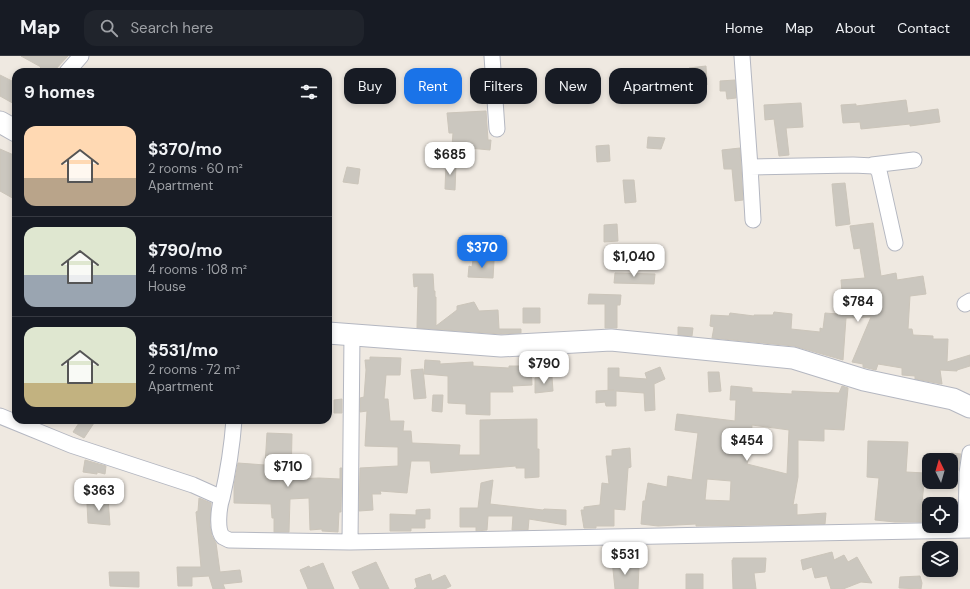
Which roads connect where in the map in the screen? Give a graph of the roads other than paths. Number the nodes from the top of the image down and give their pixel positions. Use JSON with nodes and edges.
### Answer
{"nodes":[{"id":1,"x":81,"y":56,"type":"edge"},
{"id":2,"x":492,"y":56,"type":"edge"},
{"id":3,"x":742,"y":56,"type":"edge"},
{"id":4,"x":70,"y":68,"type":"edge"},
{"id":5,"x":497,"y":129,"type":"dead end"},
{"id":6,"x":914,"y":160,"type":"dead end"},
{"id":7,"x":872,"y":165,"type":"junction"},
{"id":8,"x":750,"y":168,"type":"junction"},
{"id":9,"x":753,"y":220,"type":"dead end"},
{"id":10,"x":895,"y":243,"type":"dead end"},
{"id":11,"x":332,"y":333,"type":"edge"},
{"id":12,"x":352,"y":335,"type":"junction"},
{"id":13,"x":970,"y":407,"type":"edge"},
{"id":14,"x":0,"y":416,"type":"edge"},
{"id":15,"x":12,"y":421,"type":"edge"},
{"id":16,"x":19,"y":424,"type":"edge"},
{"id":17,"x":234,"y":424,"type":"edge"},
{"id":18,"x":970,"y":453,"type":"edge"},
{"id":19,"x":222,"y":498,"type":"junction"},
{"id":20,"x":968,"y":530,"type":"edge"},
{"id":21,"x":350,"y":542,"type":"junction"}],
"edges":[{"from":1,"to":4,"type":"street"},
{"from":2,"to":5,"type":"street"},
{"from":3,"to":8,"type":"street"},
{"from":6,"to":7,"type":"street"},
{"from":7,"to":8,"type":"street"},
{"from":7,"to":10,"type":"street"},
{"from":8,"to":9,"type":"street"},
{"from":11,"to":12,"type":"main road"},
{"from":12,"to":13,"type":"main road"},
{"from":12,"to":21,"type":"street"},
{"from":14,"to":15,"type":"street"},
{"from":16,"to":19,"type":"street"},
{"from":17,"to":19,"type":"street"},
{"from":18,"to":20,"type":"street"},
{"from":19,"to":21,"type":"street"},
{"from":20,"to":21,"type":"street"}]}
